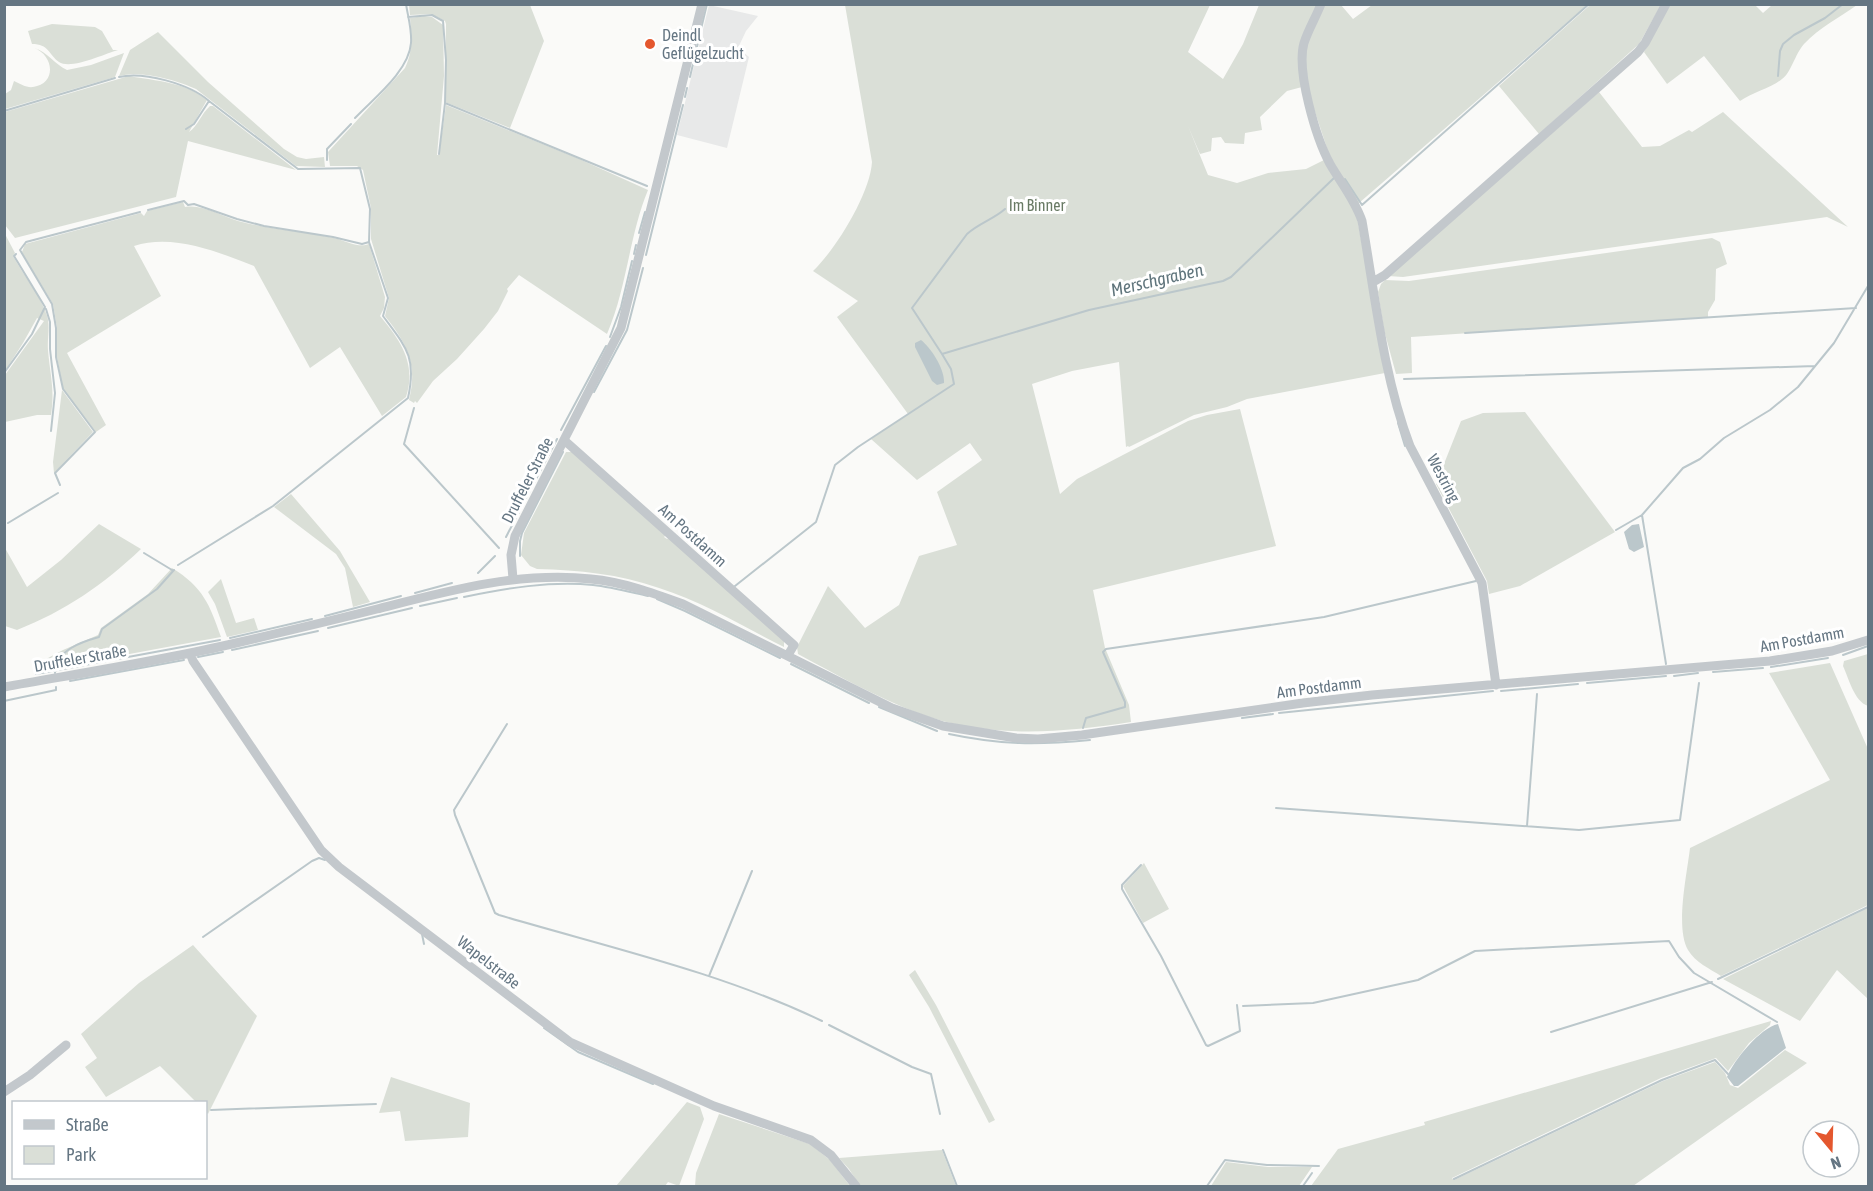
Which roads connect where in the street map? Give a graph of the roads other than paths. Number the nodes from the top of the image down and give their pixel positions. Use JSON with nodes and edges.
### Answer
{"nodes":[{"id":1,"x":702,"y":4,"type":"edge"},
{"id":2,"x":1321,"y":4,"type":"edge"},
{"id":3,"x":1666,"y":4,"type":"edge"},
{"id":4,"x":1373,"y":282,"type":"junction"},
{"id":5,"x":564,"y":440,"type":"junction"},
{"id":6,"x":513,"y":579,"type":"junction"},
{"id":7,"x":1869,"y":640,"type":"edge"},
{"id":8,"x":189,"y":653,"type":"junction"},
{"id":9,"x":788,"y":655,"type":"junction"},
{"id":10,"x":1496,"y":685,"type":"junction"},
{"id":11,"x":4,"y":687,"type":"edge"},
{"id":12,"x":66,"y":1045,"type":"dead end"},
{"id":13,"x":4,"y":1092,"type":"edge"},
{"id":14,"x":856,"y":1186,"type":"edge"}],
"edges":[{"from":1,"to":5,"type":"street","name":"Druffeler Straße"},
{"from":2,"to":4,"type":"street","name":"Westring"},
{"from":3,"to":4,"type":"street"},
{"from":4,"to":10,"type":"street","name":"Westring"},
{"from":5,"to":6,"type":"street","name":"Druffeler Straße"},
{"from":5,"to":9,"type":"street","name":"Am Postdamm"},
{"from":6,"to":8,"type":"street","name":"Druffeler Straße"},
{"from":6,"to":9,"type":"street","name":"Am Postdamm"},
{"from":7,"to":10,"type":"street","name":"Am Postdamm"},
{"from":8,"to":11,"type":"street","name":"Druffeler Straße"},
{"from":8,"to":14,"type":"street","name":"Wapelstraße"},
{"from":9,"to":10,"type":"street","name":"Am Postdamm"},
{"from":12,"to":13,"type":"street"}]}
